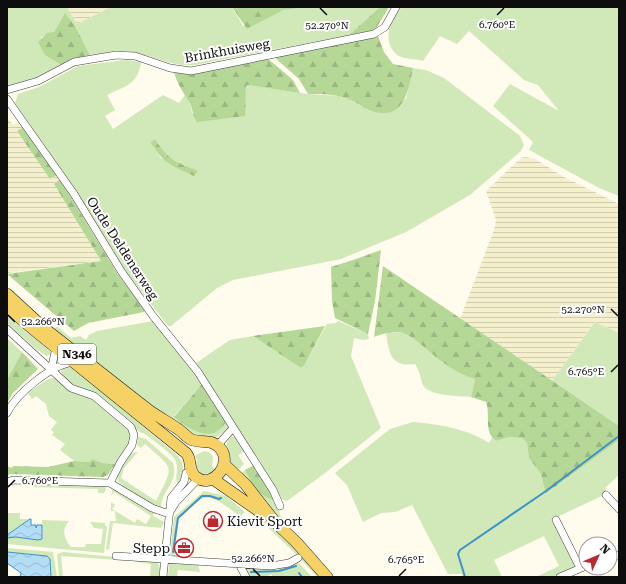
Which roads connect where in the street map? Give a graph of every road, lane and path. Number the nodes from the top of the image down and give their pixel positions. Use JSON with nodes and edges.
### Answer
{"nodes":[{"id":1,"x":396,"y":7,"type":"edge"},
{"id":2,"x":7,"y":90,"type":"edge"},
{"id":3,"x":7,"y":99,"type":"edge"},
{"id":4,"x":7,"y":294,"type":"edge"},
{"id":5,"x":7,"y":306,"type":"edge"},
{"id":6,"x":7,"y":329,"type":"edge"},
{"id":7,"x":56,"y":348,"type":"junction"},
{"id":8,"x":74,"y":362,"type":"junction"},
{"id":9,"x":51,"y":370,"type":"junction"},
{"id":10,"x":7,"y":413,"type":"edge"},
{"id":11,"x":233,"y":428,"type":"junction"},
{"id":12,"x":215,"y":447,"type":"junction"},
{"id":13,"x":191,"y":451,"type":"junction"},
{"id":14,"x":219,"y":471,"type":"junction"},
{"id":15,"x":186,"y":472,"type":"joint"},
{"id":16,"x":198,"y":479,"type":"junction"},
{"id":17,"x":7,"y":482,"type":"edge"},
{"id":18,"x":110,"y":483,"type":"junction"},
{"id":19,"x":606,"y":495,"type":"dead end"},
{"id":20,"x":280,"y":506,"type":"dead end"},
{"id":21,"x":619,"y":509,"type":"edge"},
{"id":22,"x":169,"y":514,"type":"junction"},
{"id":23,"x":556,"y":520,"type":"dead end"},
{"id":24,"x":275,"y":522,"type":"junction"},
{"id":25,"x":116,"y":556,"type":"dead end"},
{"id":26,"x":298,"y":558,"type":"dead end"},
{"id":27,"x":578,"y":558,"type":"edge"},
{"id":28,"x":165,"y":560,"type":"junction"},
{"id":29,"x":239,"y":564,"type":"junction"},
{"id":30,"x":578,"y":569,"type":"edge"},
{"id":31,"x":163,"y":577,"type":"edge"},
{"id":32,"x":246,"y":577,"type":"edge"},
{"id":33,"x":326,"y":577,"type":"edge"},
{"id":34,"x":560,"y":577,"type":"edge"}],
"edges":[{"from":1,"to":2,"type":"street","name":"Brinkhuisweg"},
{"from":3,"to":11,"type":"street","name":"Oude Deldenerweg"},
{"from":4,"to":13,"type":"main road","number":"N346"},
{"from":5,"to":7,"type":"main road","number":"N346"},
{"from":6,"to":9,"type":"street"},
{"from":7,"to":8,"type":"main road","number":"N346"},
{"from":7,"to":9,"type":"street"},
{"from":8,"to":9,"type":"street"},
{"from":8,"to":13,"type":"main road","number":"N346"},
{"from":9,"to":10,"type":"street"},
{"from":9,"to":18,"type":"street"},
{"from":11,"to":12,"type":"street"},
{"from":11,"to":20,"type":"street","name":"Oude Deldenerweg"},
{"from":12,"to":13,"type":"main road"},
{"from":12,"to":14,"type":"main road"},
{"from":13,"to":15,"type":"main road"},
{"from":13,"to":16,"type":"main road"},
{"from":14,"to":16,"type":"main road"},
{"from":14,"to":24,"type":"main road"},
{"from":14,"to":24,"type":"main road"},
{"from":15,"to":22,"type":"street"},
{"from":16,"to":22,"type":"street"},
{"from":17,"to":18,"type":"street"},
{"from":18,"to":22,"type":"street"},
{"from":19,"to":21,"type":"street"},
{"from":22,"to":28,"type":"street"},
{"from":23,"to":27,"type":"street"},
{"from":24,"to":33,"type":"main road"},
{"from":25,"to":28,"type":"street"},
{"from":26,"to":29,"type":"street"},
{"from":28,"to":29,"type":"street"},
{"from":28,"to":31,"type":"street"},
{"from":29,"to":32,"type":"street"},
{"from":30,"to":34,"type":"street"}]}
